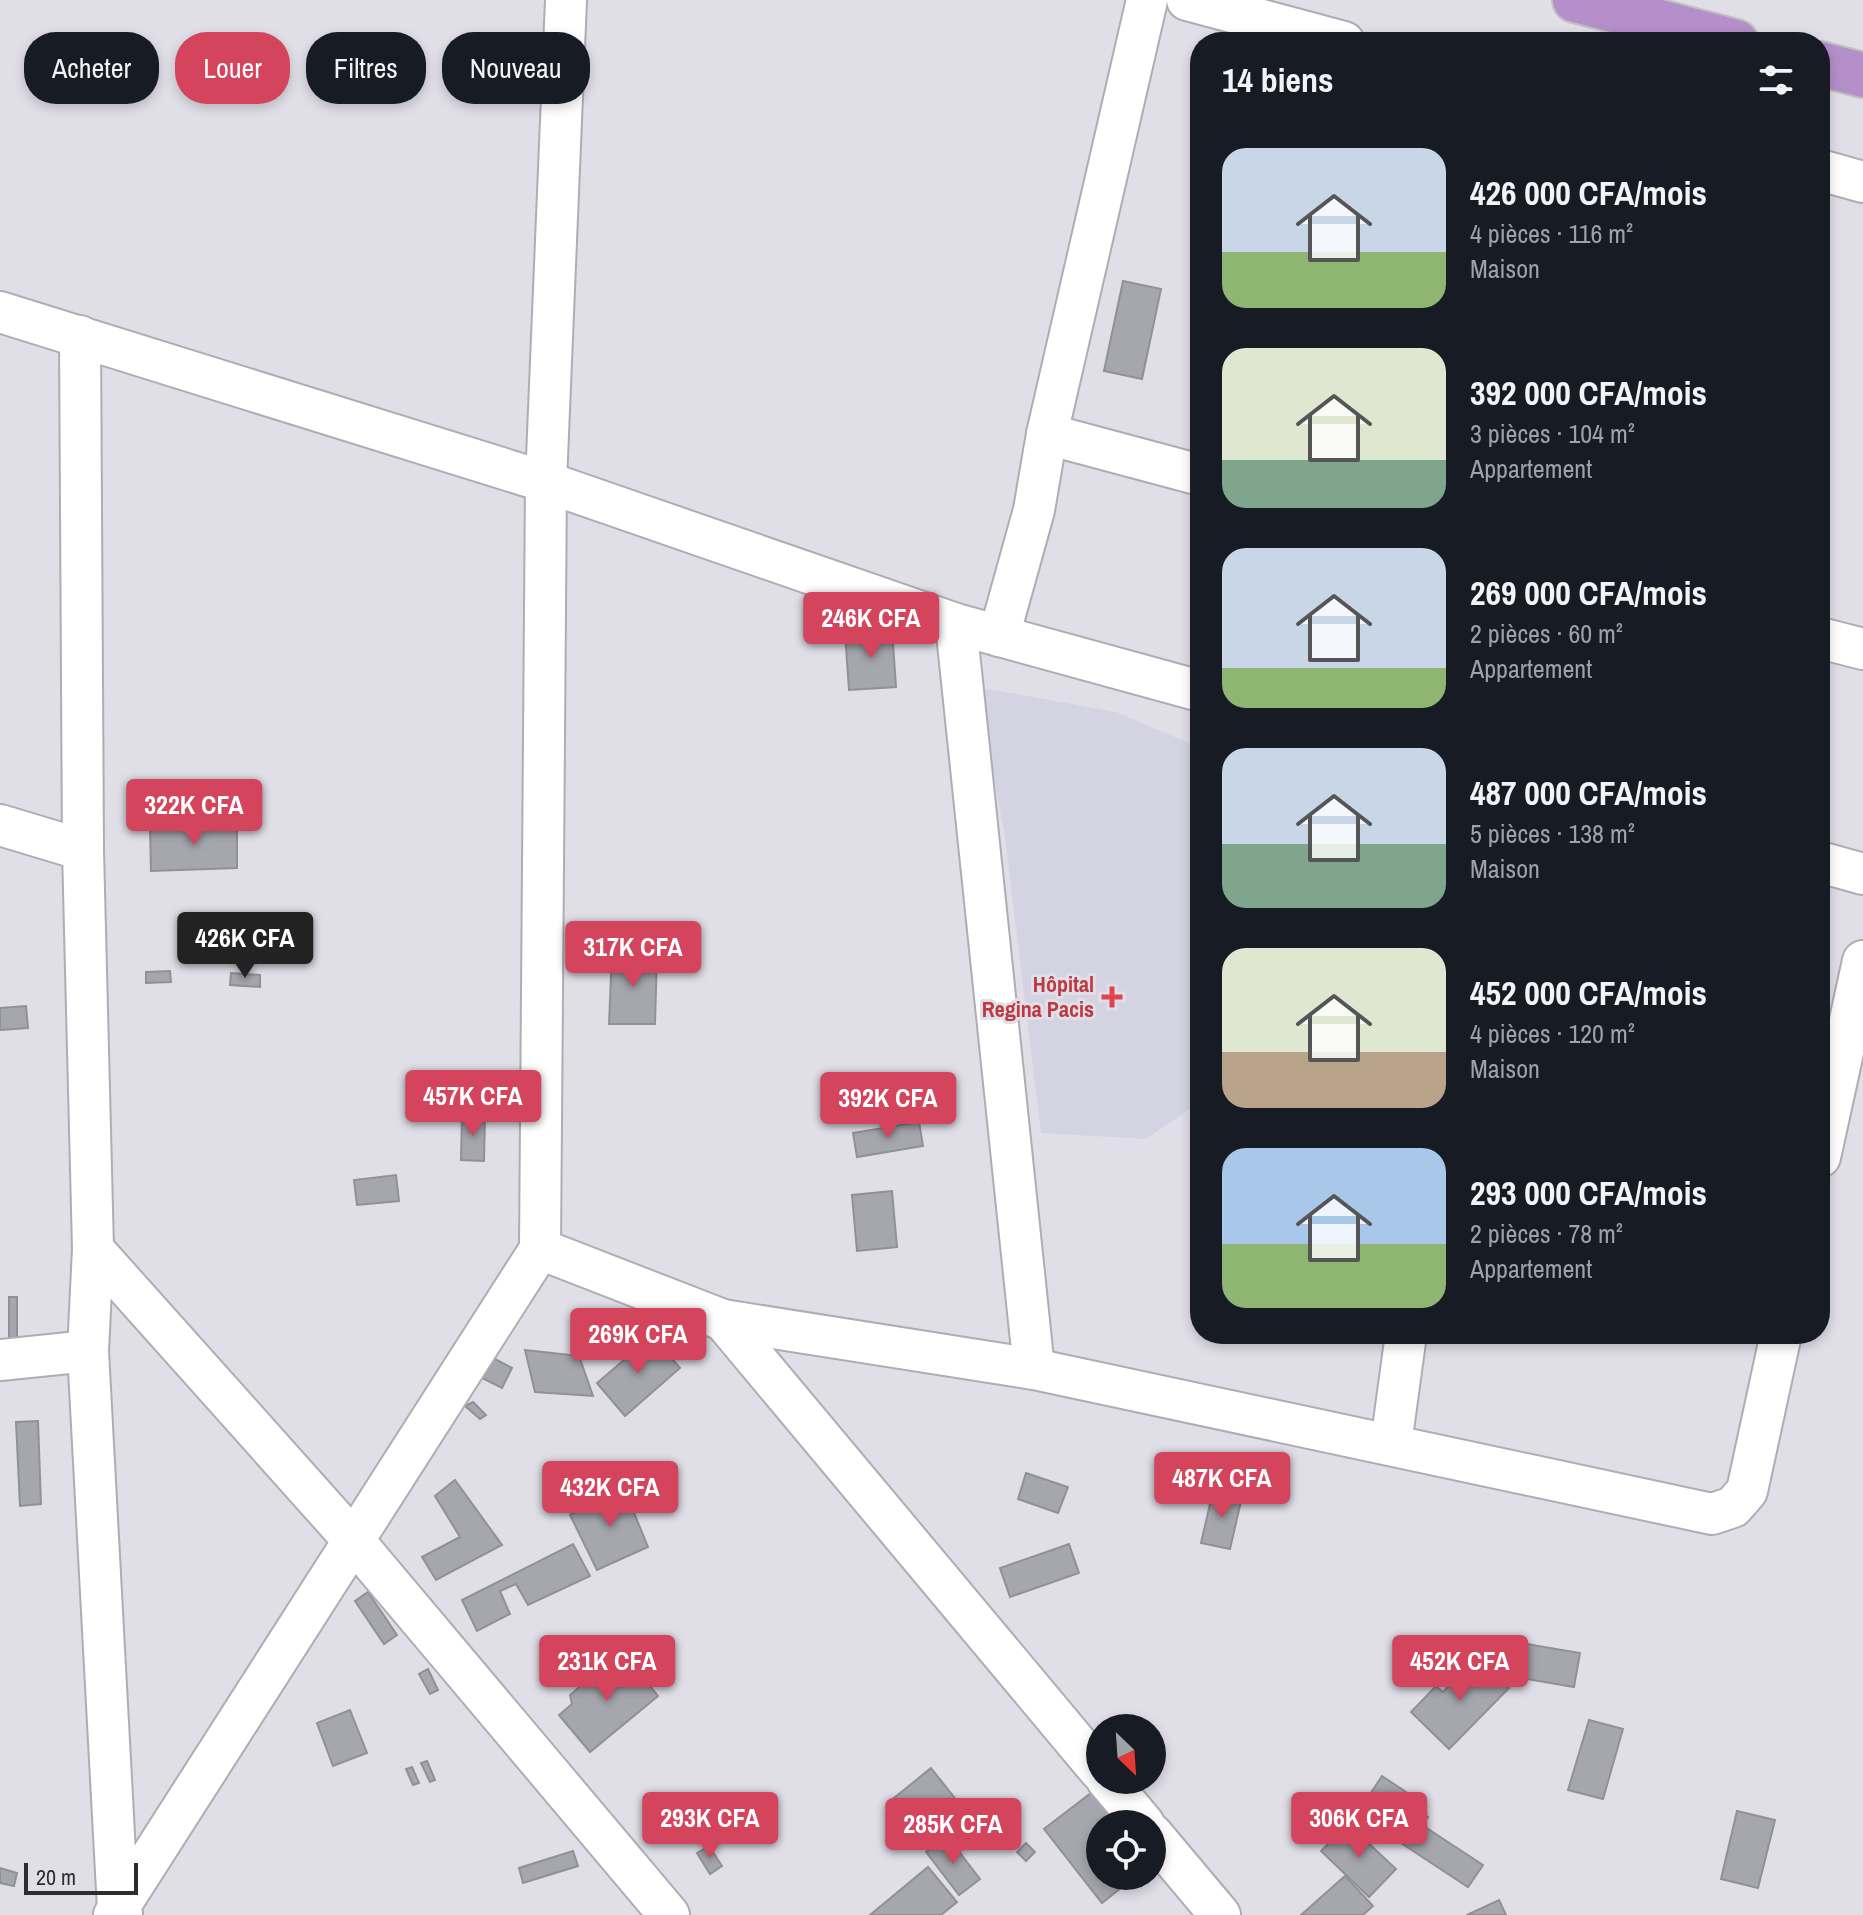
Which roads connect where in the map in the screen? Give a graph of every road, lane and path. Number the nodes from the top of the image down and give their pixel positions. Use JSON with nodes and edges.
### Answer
{"nodes":[{"id":1,"x":566,"y":0,"type":"edge"},
{"id":2,"x":1147,"y":0,"type":"edge"},
{"id":3,"x":1187,"y":0,"type":"edge"},
{"id":4,"x":1575,"y":0,"type":"edge"},
{"id":5,"x":1307,"y":32,"type":"edge"},
{"id":6,"x":1698,"y":32,"type":"edge"},
{"id":7,"x":1830,"y":67,"type":"edge"},
{"id":8,"x":1863,"y":75,"type":"edge"},
{"id":9,"x":1830,"y":173,"type":"edge"},
{"id":10,"x":1863,"y":182,"type":"edge"},
{"id":11,"x":0,"y":312,"type":"edge"},
{"id":12,"x":80,"y":336,"type":"junction"},
{"id":13,"x":1047,"y":434,"type":"junction"},
{"id":14,"x":1190,"y":472,"type":"edge"},
{"id":15,"x":546,"y":482,"type":"junction"},
{"id":16,"x":956,"y":624,"type":"junction"},
{"id":17,"x":999,"y":636,"type":"junction"},
{"id":18,"x":1830,"y":641,"type":"edge"},
{"id":19,"x":1863,"y":649,"type":"edge"},
{"id":20,"x":1190,"y":688,"type":"edge"},
{"id":21,"x":0,"y":825,"type":"edge"},
{"id":22,"x":83,"y":850,"type":"junction"},
{"id":23,"x":1830,"y":865,"type":"edge"},
{"id":24,"x":1863,"y":874,"type":"edge"},
{"id":25,"x":1863,"y":961,"type":"edge"},
{"id":26,"x":1830,"y":1111,"type":"edge"},
{"id":27,"x":93,"y":1249,"type":"junction"},
{"id":28,"x":540,"y":1249,"type":"junction"},
{"id":29,"x":723,"y":1320,"type":"junction"},
{"id":30,"x":1405,"y":1344,"type":"edge"},
{"id":31,"x":1779,"y":1344,"type":"edge"},
{"id":32,"x":88,"y":1351,"type":"junction"},
{"id":33,"x":0,"y":1360,"type":"edge"},
{"id":34,"x":1034,"y":1369,"type":"junction"},
{"id":35,"x":1391,"y":1444,"type":"junction"},
{"id":36,"x":354,"y":1541,"type":"junction"},
{"id":37,"x":1086,"y":1754,"type":"edge"},
{"id":38,"x":1119,"y":1794,"type":"edge"},
{"id":39,"x":1132,"y":1810,"type":"edge"},
{"id":40,"x":1166,"y":1851,"type":"edge"},
{"id":41,"x":118,"y":1913,"type":"edge"},
{"id":42,"x":669,"y":1915,"type":"edge"},
{"id":43,"x":1220,"y":1915,"type":"edge"}],
"edges":[{"from":1,"to":15,"type":"street"},
{"from":2,"to":13,"type":"street"},
{"from":3,"to":5,"type":"street"},
{"from":4,"to":6,"type":"highway"},
{"from":7,"to":8,"type":"highway"},
{"from":9,"to":10,"type":"street"},
{"from":11,"to":12,"type":"street"},
{"from":12,"to":15,"type":"street"},
{"from":12,"to":22,"type":"street"},
{"from":13,"to":14,"type":"street"},
{"from":13,"to":17,"type":"street"},
{"from":15,"to":16,"type":"street"},
{"from":15,"to":28,"type":"street"},
{"from":16,"to":17,"type":"street"},
{"from":16,"to":34,"type":"street"},
{"from":17,"to":20,"type":"street"},
{"from":18,"to":19,"type":"street"},
{"from":21,"to":22,"type":"street"},
{"from":22,"to":27,"type":"street"},
{"from":23,"to":24,"type":"street"},
{"from":25,"to":26,"type":"street"},
{"from":27,"to":32,"type":"street"},
{"from":27,"to":36,"type":"street"},
{"from":28,"to":29,"type":"street"},
{"from":28,"to":36,"type":"street"},
{"from":29,"to":34,"type":"street"},
{"from":29,"to":37,"type":"street"},
{"from":30,"to":35,"type":"street"},
{"from":31,"to":35,"type":"street"},
{"from":32,"to":33,"type":"street"},
{"from":32,"to":41,"type":"street"},
{"from":34,"to":35,"type":"street"},
{"from":36,"to":41,"type":"street"},
{"from":36,"to":42,"type":"street"},
{"from":38,"to":39,"type":"street"},
{"from":40,"to":43,"type":"street"}]}
